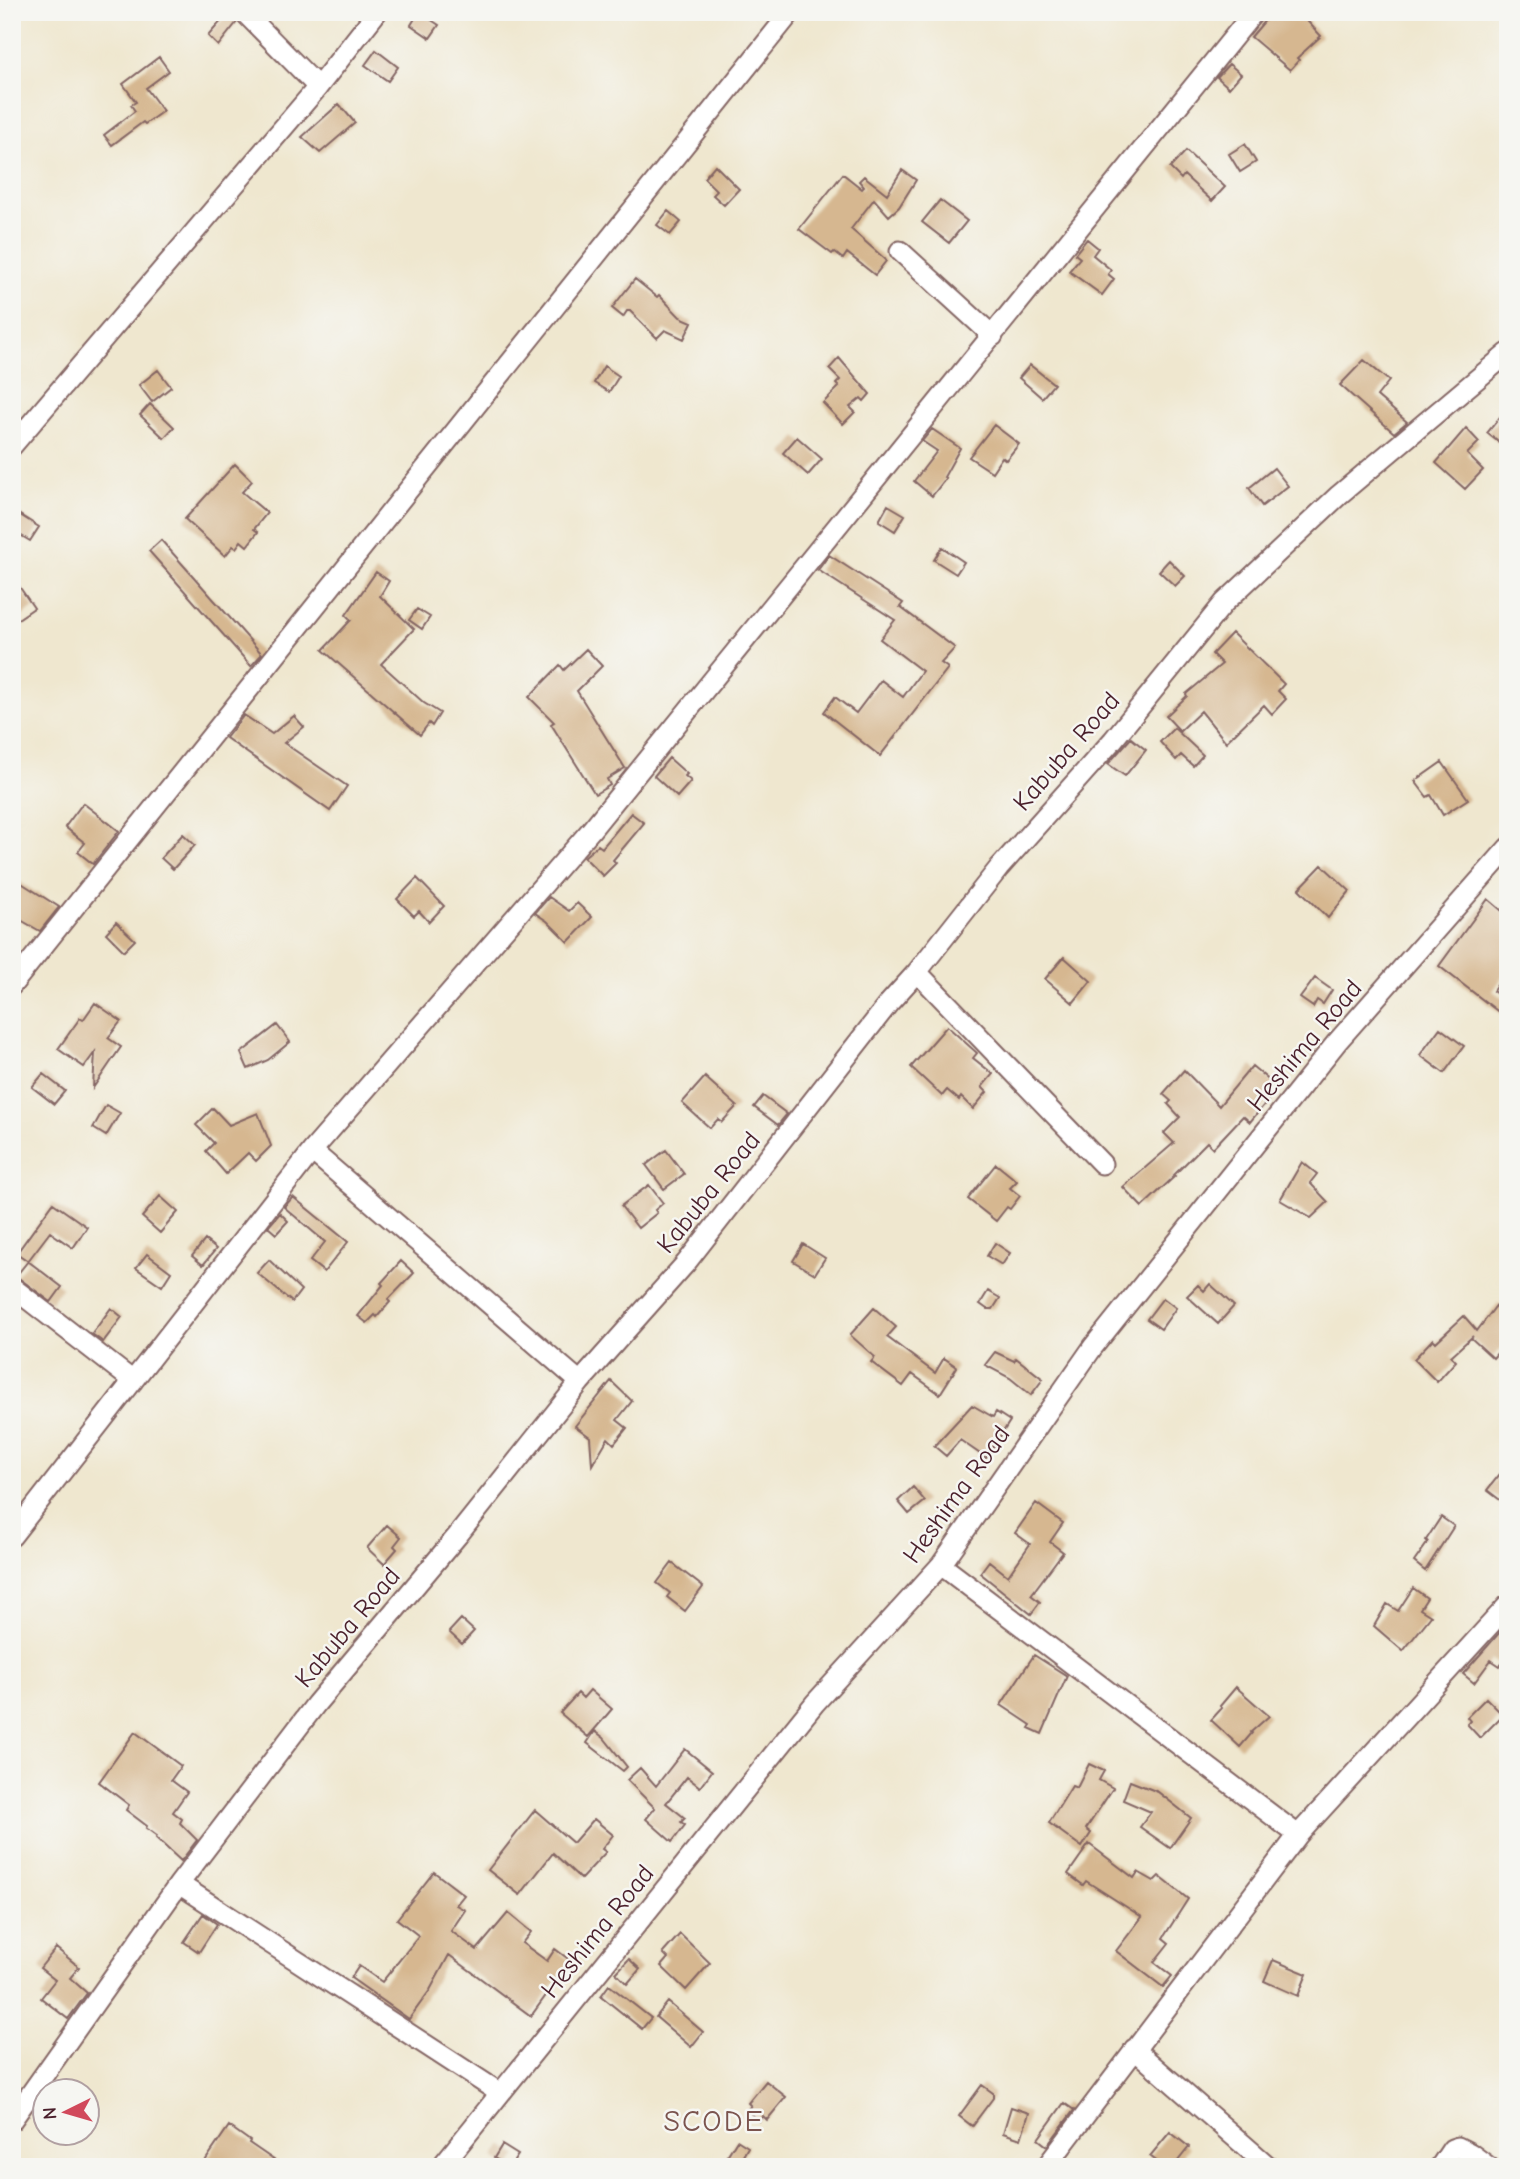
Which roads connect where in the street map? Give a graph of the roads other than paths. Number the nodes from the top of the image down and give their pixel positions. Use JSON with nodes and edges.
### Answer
{"nodes":[{"id":1,"x":244,"y":12,"type":"edge"},
{"id":2,"x":377,"y":12,"type":"edge"},
{"id":3,"x":792,"y":12,"type":"edge"},
{"id":4,"x":1254,"y":12,"type":"edge"},
{"id":5,"x":318,"y":87,"type":"junction"},
{"id":6,"x":900,"y":251,"type":"dead end"},
{"id":7,"x":993,"y":336,"type":"junction"},
{"id":8,"x":1508,"y":353,"type":"edge"},
{"id":9,"x":12,"y":446,"type":"edge"},
{"id":10,"x":1508,"y":848,"type":"edge"},
{"id":11,"x":918,"y":972,"type":"junction"},
{"id":12,"x":12,"y":985,"type":"edge"},
{"id":13,"x":312,"y":1151,"type":"junction"},
{"id":14,"x":1102,"y":1164,"type":"dead end"},
{"id":15,"x":12,"y":1287,"type":"edge"},
{"id":16,"x":133,"y":1381,"type":"junction"},
{"id":17,"x":580,"y":1382,"type":"junction"},
{"id":18,"x":12,"y":1536,"type":"edge"},
{"id":19,"x":941,"y":1565,"type":"junction"},
{"id":20,"x":1508,"y":1605,"type":"edge"},
{"id":21,"x":1298,"y":1835,"type":"junction"},
{"id":22,"x":179,"y":1884,"type":"junction"},
{"id":23,"x":1134,"y":2049,"type":"junction"},
{"id":24,"x":500,"y":2092,"type":"junction"},
{"id":25,"x":12,"y":2120,"type":"edge"},
{"id":26,"x":441,"y":2167,"type":"edge"},
{"id":27,"x":1046,"y":2167,"type":"edge"},
{"id":28,"x":1269,"y":2167,"type":"edge"},
{"id":29,"x":1440,"y":2167,"type":"edge"},
{"id":30,"x":1489,"y":2167,"type":"edge"}],
"edges":[{"from":1,"to":5,"type":"street"},
{"from":2,"to":5,"type":"street"},
{"from":3,"to":12,"type":"street"},
{"from":4,"to":7,"type":"street"},
{"from":5,"to":9,"type":"street"},
{"from":6,"to":7,"type":"street"},
{"from":7,"to":13,"type":"street"},
{"from":8,"to":11,"type":"street","name":"Kabuba Road"},
{"from":10,"to":19,"type":"street","name":"Heshima Road"},
{"from":11,"to":14,"type":"street"},
{"from":11,"to":17,"type":"street","name":"Kabuba Road"},
{"from":13,"to":16,"type":"street"},
{"from":13,"to":17,"type":"street"},
{"from":15,"to":16,"type":"street"},
{"from":16,"to":18,"type":"street"},
{"from":17,"to":22,"type":"street","name":"Kabuba Road"},
{"from":19,"to":21,"type":"street"},
{"from":19,"to":24,"type":"street","name":"Heshima Road"},
{"from":20,"to":21,"type":"street"},
{"from":21,"to":23,"type":"street"},
{"from":22,"to":24,"type":"street"},
{"from":22,"to":25,"type":"street","name":"Kabuba Road"},
{"from":23,"to":27,"type":"street"},
{"from":23,"to":28,"type":"street"},
{"from":24,"to":26,"type":"street","name":"Heshima Road"},
{"from":29,"to":30,"type":"street"}]}
